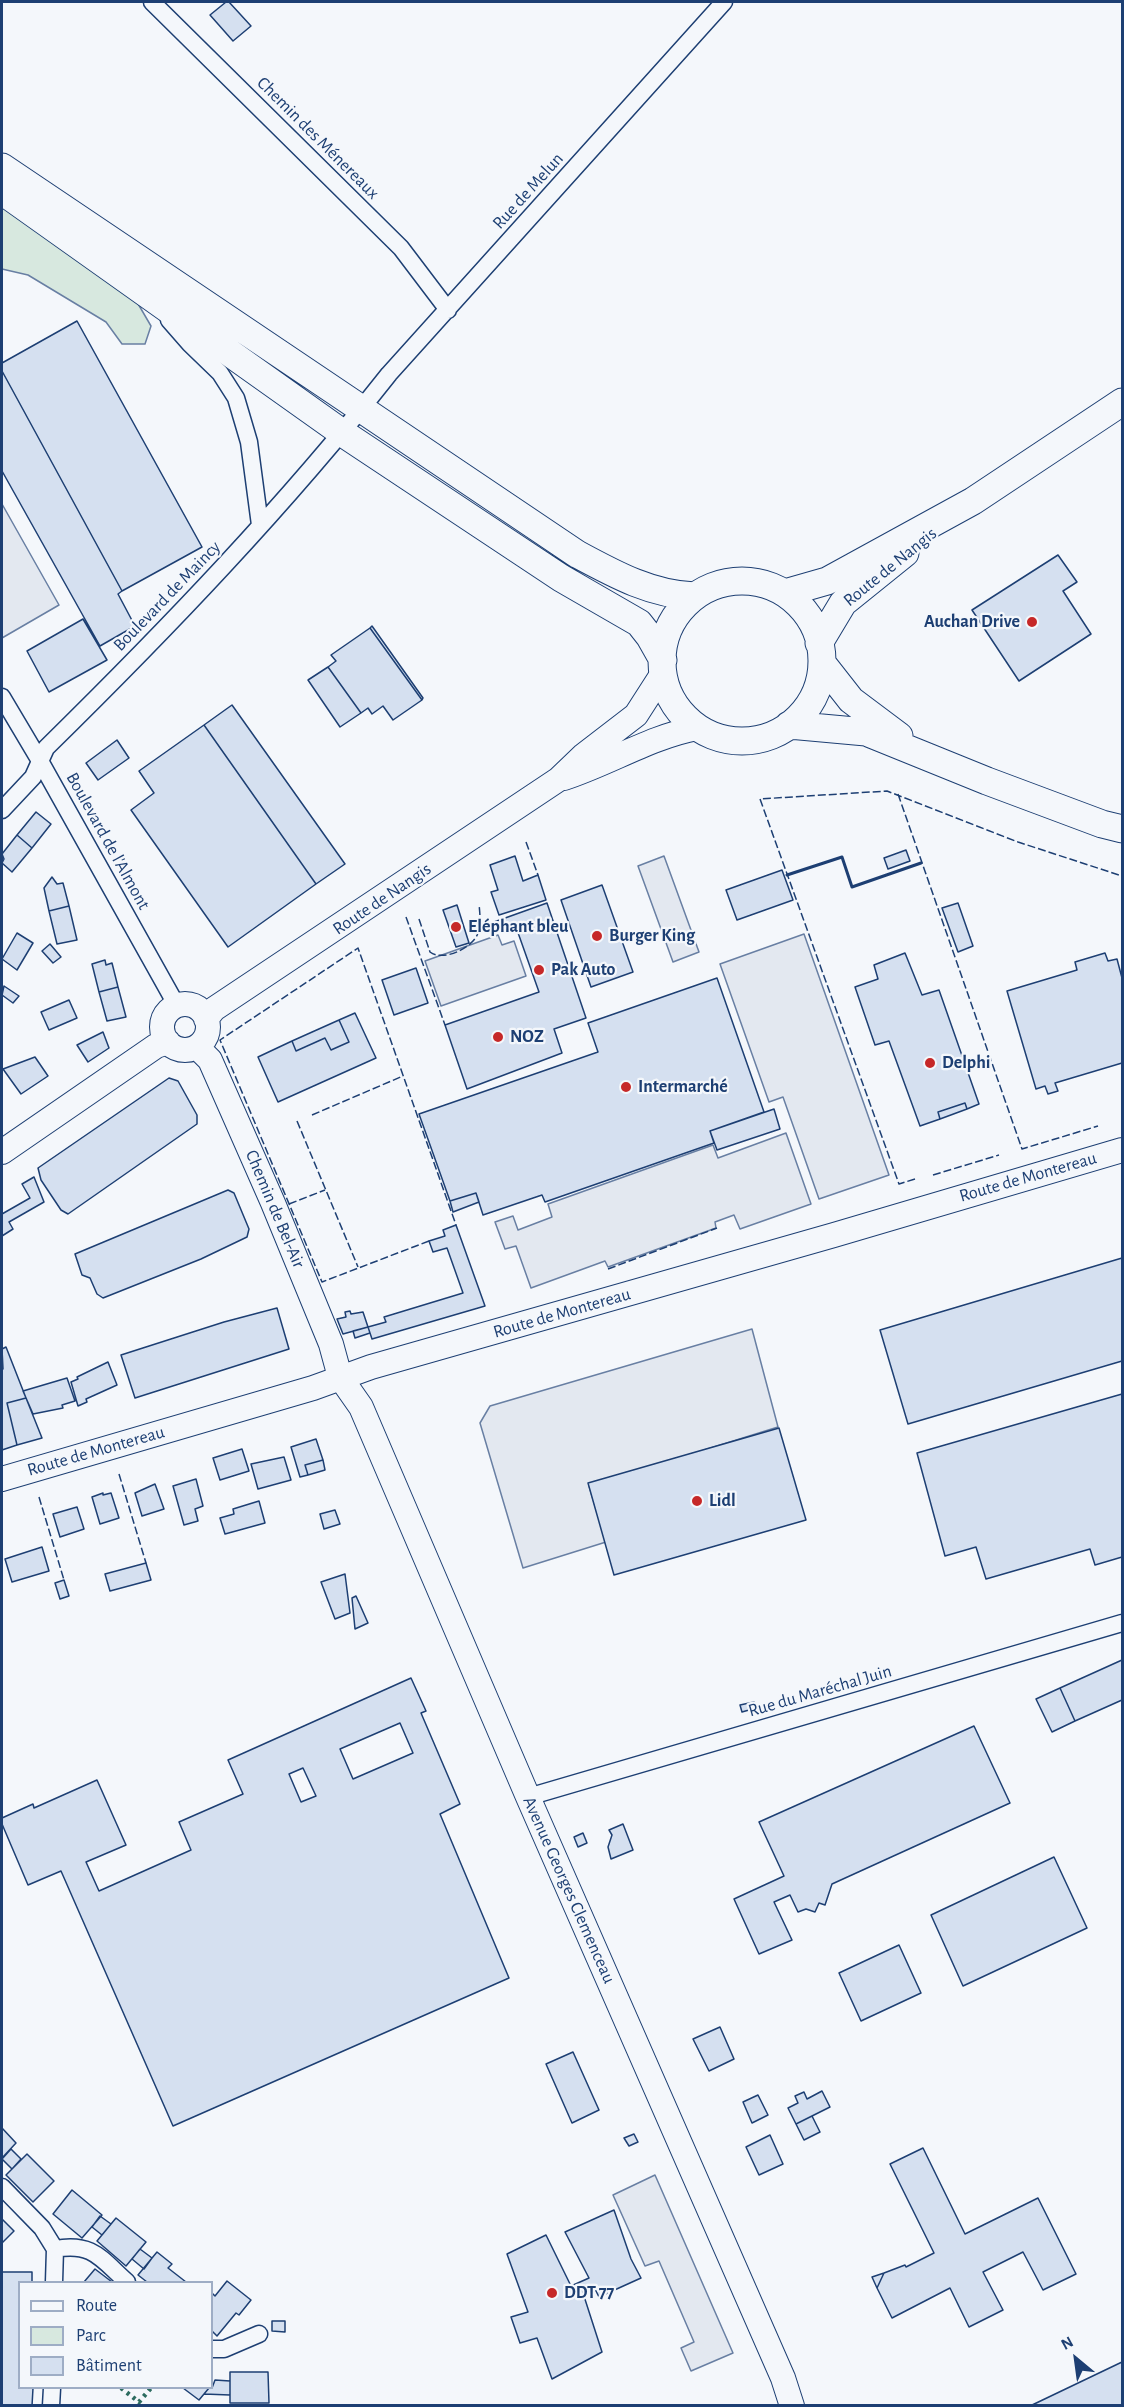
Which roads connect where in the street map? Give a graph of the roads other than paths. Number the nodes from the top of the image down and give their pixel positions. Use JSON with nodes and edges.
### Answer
{"nodes":[{"id":1,"x":152,"y":2,"type":"edge"},
{"id":2,"x":724,"y":2,"type":"edge"},
{"id":3,"x":2,"y":167,"type":"edge"},
{"id":4,"x":2,"y":191,"type":"edge"},
{"id":5,"x":147,"y":294,"type":"junction"},
{"id":6,"x":448,"y":310,"type":"junction"},
{"id":7,"x":1122,"y":402,"type":"edge"},
{"id":8,"x":362,"y":408,"type":"junction"},
{"id":9,"x":341,"y":432,"type":"junction"},
{"id":10,"x":973,"y":501,"type":"junction"},
{"id":11,"x":260,"y":525,"type":"junction"},
{"id":12,"x":785,"y":593,"type":"junction"},
{"id":13,"x":695,"y":596,"type":"junction"},
{"id":14,"x":821,"y":653,"type":"junction"},
{"id":15,"x":663,"y":667,"type":"junction"},
{"id":16,"x":2,"y":697,"type":"edge"},
{"id":17,"x":789,"y":725,"type":"junction"},
{"id":18,"x":697,"y":728,"type":"junction"},
{"id":19,"x":919,"y":752,"type":"junction"},
{"id":20,"x":40,"y":760,"type":"junction"},
{"id":21,"x":559,"y":779,"type":"junction"},
{"id":22,"x":2,"y":810,"type":"edge"},
{"id":23,"x":1122,"y":829,"type":"edge"},
{"id":24,"x":177,"y":1006,"type":"junction"},
{"id":25,"x":206,"y":1019,"type":"junction"},
{"id":26,"x":168,"y":1042,"type":"junction"},
{"id":27,"x":198,"y":1047,"type":"junction"},
{"id":28,"x":1122,"y":1149,"type":"edge"},
{"id":29,"x":2,"y":1152,"type":"edge"},
{"id":30,"x":340,"y":1377,"type":"junction"},
{"id":31,"x":2,"y":1479,"type":"edge"},
{"id":32,"x":1122,"y":1623,"type":"edge"},
{"id":33,"x":528,"y":1797,"type":"junction"},
{"id":34,"x":2,"y":2187,"type":"edge"},
{"id":35,"x":55,"y":2249,"type":"junction"},
{"id":36,"x":54,"y":2281,"type":"edge"},
{"id":37,"x":125,"y":2281,"type":"edge"},
{"id":38,"x":259,"y":2334,"type":"dead end"},
{"id":39,"x":213,"y":2349,"type":"edge"},
{"id":40,"x":52,"y":2389,"type":"edge"},
{"id":41,"x":51,"y":2406,"type":"edge"},
{"id":42,"x":792,"y":2406,"type":"edge"}],
"edges":[{"from":1,"to":6,"type":"street","name":"Chemin des Ménereaux"},
{"from":2,"to":6,"type":"street","name":"Rue de Melun"},
{"from":3,"to":8,"type":"main road"},
{"from":4,"to":5,"type":"main road"},
{"from":5,"to":9,"type":"main road"},
{"from":5,"to":11,"type":"street"},
{"from":6,"to":8,"type":"street","name":"Rue de Melun"},
{"from":7,"to":10,"type":"main road","name":"Route de Nangis"},
{"from":8,"to":9,"type":"street","name":"Boulevard de Maincy"},
{"from":8,"to":13,"type":"main road"},
{"from":9,"to":11,"type":"street","name":"Boulevard de Maincy"},
{"from":9,"to":15,"type":"main road"},
{"from":10,"to":12,"type":"main road","name":"Route de Nangis"},
{"from":10,"to":14,"type":"main road","name":"Route de Nangis"},
{"from":11,"to":20,"type":"street","name":"Boulevard de Maincy"},
{"from":12,"to":13,"type":"main road"},
{"from":12,"to":14,"type":"main road"},
{"from":13,"to":15,"type":"main road"},
{"from":14,"to":17,"type":"main road"},
{"from":14,"to":19,"type":"main road"},
{"from":15,"to":18,"type":"main road"},
{"from":15,"to":21,"type":"main road","name":"Route de Nangis"},
{"from":16,"to":20,"type":"street","name":"Boulevard de l'Almont"},
{"from":17,"to":18,"type":"main road"},
{"from":17,"to":19,"type":"main road"},
{"from":18,"to":21,"type":"main road","name":"Route de Nangis"},
{"from":19,"to":23,"type":"main road"},
{"from":20,"to":22,"type":"street","name":"Boulevard de Maincy"},
{"from":20,"to":24,"type":"street","name":"Boulevard de l'Almont"},
{"from":21,"to":25,"type":"main road","name":"Route de Nangis"},
{"from":24,"to":25,"type":"main road"},
{"from":24,"to":26,"type":"main road"},
{"from":25,"to":27,"type":"main road"},
{"from":26,"to":27,"type":"main road"},
{"from":26,"to":29,"type":"main road"},
{"from":27,"to":30,"type":"main road","name":"Chemin de Bel-Air"},
{"from":28,"to":30,"type":"main road","name":"Route de Montereau"},
{"from":30,"to":31,"type":"main road","name":"Route de Montereau"},
{"from":30,"to":33,"type":"main road","name":"Avenue Georges Clemenceau"},
{"from":32,"to":33,"type":"street","name":"Rue du Maréchal Juin"},
{"from":33,"to":42,"type":"main road","name":"Avenue Georges Clemenceau"},
{"from":34,"to":35,"type":"street"},
{"from":35,"to":36,"type":"street"},
{"from":35,"to":37,"type":"street"},
{"from":38,"to":39,"type":"street"},
{"from":40,"to":41,"type":"street"}]}
